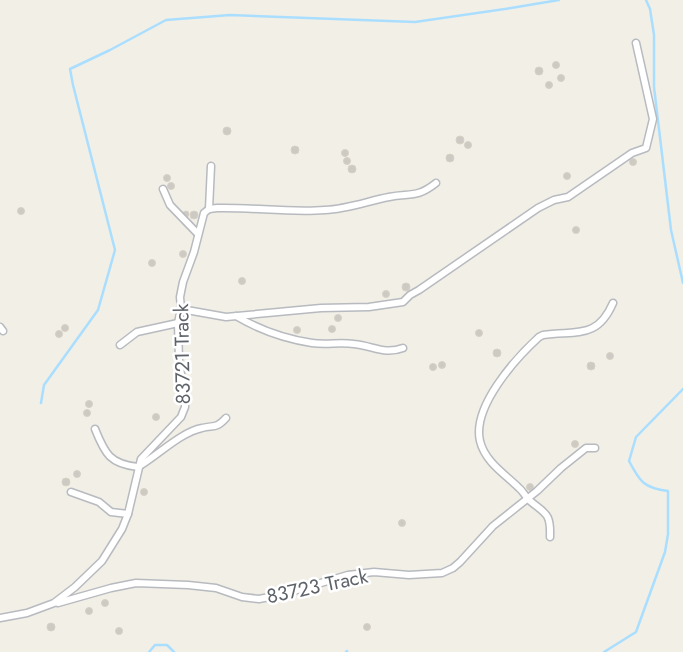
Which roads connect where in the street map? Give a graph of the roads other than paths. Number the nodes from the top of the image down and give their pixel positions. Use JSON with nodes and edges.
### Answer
{"nodes":[{"id":1,"x":636,"y":43,"type":"dead end"},
{"id":2,"x":211,"y":166,"type":"dead end"},
{"id":3,"x":436,"y":183,"type":"dead end"},
{"id":4,"x":163,"y":189,"type":"dead end"},
{"id":5,"x":209,"y":209,"type":"junction"},
{"id":6,"x":198,"y":234,"type":"junction"},
{"id":7,"x":613,"y":303,"type":"dead end"},
{"id":8,"x":181,"y":309,"type":"junction"},
{"id":9,"x":236,"y":316,"type":"junction"},
{"id":10,"x":178,"y":323,"type":"junction"},
{"id":11,"x":120,"y":345,"type":"dead end"},
{"id":12,"x":403,"y":348,"type":"dead end"},
{"id":13,"x":226,"y":418,"type":"dead end"},
{"id":14,"x":95,"y":429,"type":"dead end"},
{"id":15,"x":595,"y":448,"type":"dead end"},
{"id":16,"x":138,"y":467,"type":"junction"},
{"id":17,"x":71,"y":492,"type":"dead end"},
{"id":18,"x":527,"y":499,"type":"junction"},
{"id":19,"x":128,"y":514,"type":"junction"},
{"id":20,"x":550,"y":537,"type":"dead end"},
{"id":21,"x":54,"y":603,"type":"junction"},
{"id":22,"x":0,"y":618,"type":"edge"}],
"edges":[{"from":1,"to":9,"type":"street"},
{"from":2,"to":5,"type":"street"},
{"from":3,"to":5,"type":"street"},
{"from":4,"to":6,"type":"street"},
{"from":5,"to":6,"type":"street","name":"83721 Track"},
{"from":6,"to":8,"type":"street","name":"83721 Track"},
{"from":7,"to":18,"type":"street"},
{"from":8,"to":9,"type":"street"},
{"from":8,"to":10,"type":"street","name":"83721 Track"},
{"from":9,"to":12,"type":"street"},
{"from":10,"to":11,"type":"street"},
{"from":10,"to":16,"type":"street","name":"83721 Track"},
{"from":13,"to":16,"type":"street"},
{"from":14,"to":16,"type":"street"},
{"from":15,"to":18,"type":"street","name":"83723 Track"},
{"from":16,"to":19,"type":"street","name":"83721 Track"},
{"from":17,"to":19,"type":"street"},
{"from":18,"to":20,"type":"street"},
{"from":18,"to":21,"type":"street","name":"83723 Track"},
{"from":19,"to":21,"type":"street","name":"83721 Track"},
{"from":21,"to":22,"type":"street","name":"83721 Track"}]}
